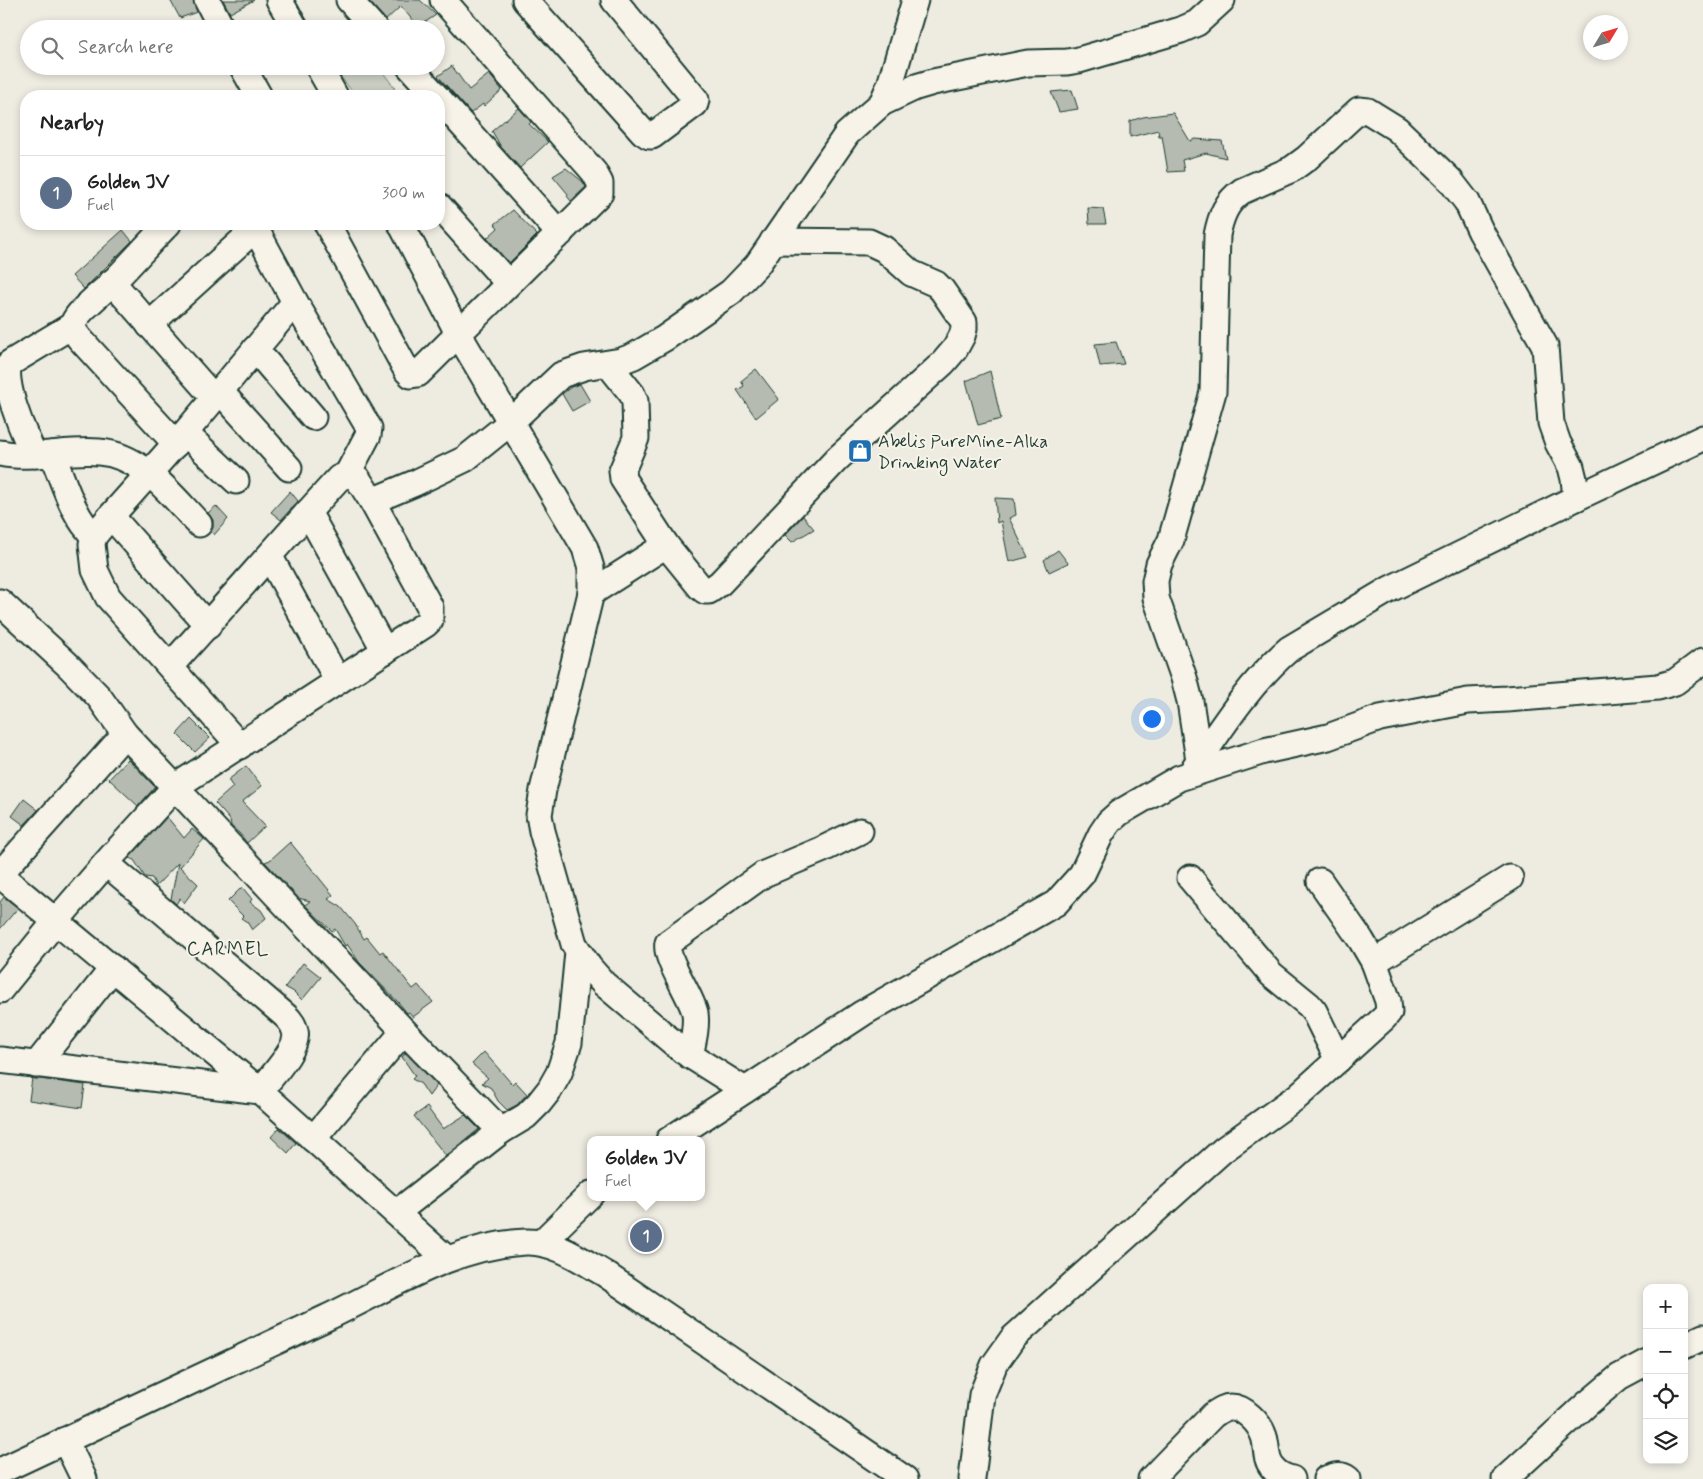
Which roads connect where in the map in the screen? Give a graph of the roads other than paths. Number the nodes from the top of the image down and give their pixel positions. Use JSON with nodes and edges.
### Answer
{"nodes":[{"id":1,"x":207,"y":0,"type":"edge"},
{"id":2,"x":279,"y":0,"type":"edge"},
{"id":3,"x":350,"y":0,"type":"edge"},
{"id":4,"x":443,"y":0,"type":"edge"},
{"id":5,"x":525,"y":0,"type":"edge"},
{"id":6,"x":916,"y":0,"type":"edge"},
{"id":7,"x":1222,"y":0,"type":"edge"},
{"id":8,"x":617,"y":1,"type":"edge"},
{"id":9,"x":217,"y":20,"type":"edge"},
{"id":10,"x":291,"y":20,"type":"edge"},
{"id":11,"x":367,"y":20,"type":"edge"},
{"id":12,"x":247,"y":75,"type":"edge"},
{"id":13,"x":417,"y":75,"type":"edge"},
{"id":14,"x":255,"y":90,"type":"edge"},
{"id":15,"x":431,"y":90,"type":"edge"},
{"id":16,"x":882,"y":103,"type":"junction"},
{"id":17,"x":445,"y":106,"type":"edge"},
{"id":18,"x":445,"y":213,"type":"edge"},
{"id":19,"x":162,"y":230,"type":"edge"},
{"id":20,"x":250,"y":230,"type":"edge"},
{"id":21,"x":256,"y":230,"type":"edge"},
{"id":22,"x":330,"y":230,"type":"edge"},
{"id":23,"x":404,"y":230,"type":"edge"},
{"id":24,"x":560,"y":234,"type":"junction"},
{"id":25,"x":774,"y":241,"type":"junction"},
{"id":26,"x":112,"y":282,"type":"junction"},
{"id":27,"x":508,"y":283,"type":"junction"},
{"id":28,"x":295,"y":302,"type":"junction"},
{"id":29,"x":73,"y":325,"type":"junction"},
{"id":30,"x":149,"y":325,"type":"junction"},
{"id":31,"x":458,"y":333,"type":"junction"},
{"id":32,"x":255,"y":349,"type":"junction"},
{"id":33,"x":608,"y":364,"type":"junction"},
{"id":34,"x":217,"y":395,"type":"junction"},
{"id":35,"x":313,"y":417,"type":"dead end"},
{"id":36,"x":512,"y":422,"type":"junction"},
{"id":37,"x":1703,"y":438,"type":"edge"},
{"id":38,"x":180,"y":439,"type":"junction"},
{"id":39,"x":0,"y":453,"type":"edge"},
{"id":40,"x":44,"y":455,"type":"junction"},
{"id":41,"x":289,"y":468,"type":"dead end"},
{"id":42,"x":150,"y":474,"type":"junction"},
{"id":43,"x":347,"y":475,"type":"junction"},
{"id":44,"x":236,"y":481,"type":"dead end"},
{"id":45,"x":1576,"y":498,"type":"junction"},
{"id":46,"x":372,"y":501,"type":"junction"},
{"id":47,"x":308,"y":512,"type":"junction"},
{"id":48,"x":111,"y":516,"type":"junction"},
{"id":49,"x":199,"y":524,"type":"dead end"},
{"id":50,"x":94,"y":536,"type":"junction"},
{"id":51,"x":666,"y":546,"type":"junction"},
{"id":52,"x":270,"y":557,"type":"junction"},
{"id":53,"x":591,"y":594,"type":"junction"},
{"id":54,"x":0,"y":602,"type":"edge"},
{"id":55,"x":208,"y":626,"type":"junction"},
{"id":56,"x":384,"y":651,"type":"junction"},
{"id":57,"x":1703,"y":661,"type":"edge"},
{"id":58,"x":170,"y":666,"type":"junction"},
{"id":59,"x":338,"y":681,"type":"junction"},
{"id":60,"x":125,"y":734,"type":"junction"},
{"id":61,"x":240,"y":746,"type":"junction"},
{"id":62,"x":1195,"y":767,"type":"junction"},
{"id":63,"x":175,"y":787,"type":"junction"},
{"id":64,"x":860,"y":831,"type":"dead end"},
{"id":65,"x":106,"y":863,"type":"junction"},
{"id":66,"x":0,"y":874,"type":"edge"},
{"id":67,"x":1190,"y":878,"type":"dead end"},
{"id":68,"x":1510,"y":878,"type":"dead end"},
{"id":69,"x":1320,"y":881,"type":"dead end"},
{"id":70,"x":56,"y":921,"type":"junction"},
{"id":71,"x":578,"y":952,"type":"junction"},
{"id":72,"x":1374,"y":962,"type":"junction"},
{"id":73,"x":113,"y":968,"type":"junction"},
{"id":74,"x":0,"y":990,"type":"edge"},
{"id":75,"x":404,"y":1031,"type":"junction"},
{"id":76,"x":690,"y":1056,"type":"junction"},
{"id":77,"x":0,"y":1060,"type":"edge"},
{"id":78,"x":1338,"y":1060,"type":"junction"},
{"id":79,"x":36,"y":1065,"type":"junction"},
{"id":80,"x":745,"y":1090,"type":"junction"},
{"id":81,"x":260,"y":1091,"type":"junction"},
{"id":82,"x":501,"y":1131,"type":"junction"},
{"id":83,"x":675,"y":1136,"type":"edge"},
{"id":84,"x":313,"y":1139,"type":"junction"},
{"id":85,"x":587,"y":1198,"type":"edge"},
{"id":86,"x":396,"y":1213,"type":"junction"},
{"id":87,"x":542,"y":1242,"type":"junction"},
{"id":88,"x":447,"y":1259,"type":"junction"},
{"id":89,"x":1703,"y":1337,"type":"edge"},
{"id":90,"x":1688,"y":1344,"type":"edge"},
{"id":91,"x":1643,"y":1364,"type":"edge"},
{"id":92,"x":65,"y":1440,"type":"junction"},
{"id":93,"x":0,"y":1471,"type":"edge"},
{"id":94,"x":84,"y":1479,"type":"edge"},
{"id":95,"x":905,"y":1479,"type":"edge"},
{"id":96,"x":972,"y":1479,"type":"edge"},
{"id":97,"x":1151,"y":1479,"type":"edge"},
{"id":98,"x":1292,"y":1479,"type":"edge"},
{"id":99,"x":1326,"y":1479,"type":"edge"},
{"id":100,"x":1348,"y":1479,"type":"edge"},
{"id":101,"x":1505,"y":1479,"type":"edge"}],
"edges":[{"from":1,"to":9,"type":"street"},
{"from":2,"to":10,"type":"street"},
{"from":3,"to":11,"type":"street"},
{"from":4,"to":24,"type":"street"},
{"from":5,"to":8,"type":"street"},
{"from":6,"to":16,"type":"street"},
{"from":7,"to":16,"type":"street"},
{"from":12,"to":14,"type":"street"},
{"from":13,"to":15,"type":"street"},
{"from":16,"to":25,"type":"street"},
{"from":17,"to":24,"type":"street"},
{"from":18,"to":27,"type":"street"},
{"from":19,"to":26,"type":"street"},
{"from":20,"to":30,"type":"street"},
{"from":21,"to":28,"type":"street"},
{"from":22,"to":31,"type":"street"},
{"from":23,"to":31,"type":"street"},
{"from":24,"to":27,"type":"street"},
{"from":25,"to":33,"type":"street"},
{"from":25,"to":51,"type":"street"},
{"from":26,"to":29,"type":"street"},
{"from":26,"to":30,"type":"street"},
{"from":27,"to":31,"type":"street"},
{"from":28,"to":32,"type":"street"},
{"from":28,"to":43,"type":"street"},
{"from":29,"to":38,"type":"street"},
{"from":29,"to":40,"type":"street"},
{"from":30,"to":34,"type":"street"},
{"from":31,"to":36,"type":"street"},
{"from":32,"to":34,"type":"street"},
{"from":32,"to":35,"type":"street"},
{"from":33,"to":36,"type":"street"},
{"from":33,"to":51,"type":"street"},
{"from":34,"to":38,"type":"street"},
{"from":34,"to":41,"type":"street"},
{"from":36,"to":46,"type":"street"},
{"from":36,"to":53,"type":"street"},
{"from":37,"to":45,"type":"street"},
{"from":38,"to":42,"type":"street"},
{"from":38,"to":44,"type":"street"},
{"from":39,"to":40,"type":"street"},
{"from":40,"to":42,"type":"street"},
{"from":40,"to":50,"type":"street"},
{"from":42,"to":48,"type":"street"},
{"from":42,"to":49,"type":"street"},
{"from":43,"to":46,"type":"street"},
{"from":43,"to":47,"type":"street"},
{"from":45,"to":62,"type":"street"},
{"from":45,"to":62,"type":"street"},
{"from":46,"to":56,"type":"street"},
{"from":47,"to":52,"type":"street"},
{"from":47,"to":56,"type":"street"},
{"from":48,"to":50,"type":"street"},
{"from":48,"to":55,"type":"street"},
{"from":50,"to":58,"type":"street"},
{"from":51,"to":53,"type":"street"},
{"from":52,"to":55,"type":"street"},
{"from":52,"to":59,"type":"street"},
{"from":53,"to":71,"type":"street"},
{"from":54,"to":60,"type":"street"},
{"from":55,"to":58,"type":"street"},
{"from":56,"to":59,"type":"street"},
{"from":57,"to":62,"type":"street"},
{"from":58,"to":61,"type":"street"},
{"from":59,"to":61,"type":"street"},
{"from":60,"to":63,"type":"street"},
{"from":60,"to":66,"type":"street"},
{"from":61,"to":63,"type":"street"},
{"from":62,"to":80,"type":"street"},
{"from":63,"to":65,"type":"street"},
{"from":63,"to":75,"type":"street"},
{"from":64,"to":76,"type":"street"},
{"from":65,"to":70,"type":"street"},
{"from":65,"to":81,"type":"street"},
{"from":66,"to":70,"type":"street"},
{"from":67,"to":78,"type":"street"},
{"from":68,"to":72,"type":"street"},
{"from":69,"to":72,"type":"street"},
{"from":70,"to":73,"type":"street"},
{"from":70,"to":74,"type":"street"},
{"from":71,"to":76,"type":"street"},
{"from":71,"to":82,"type":"street"},
{"from":72,"to":78,"type":"street"},
{"from":73,"to":79,"type":"street"},
{"from":73,"to":81,"type":"street"},
{"from":75,"to":82,"type":"street"},
{"from":75,"to":84,"type":"street"},
{"from":76,"to":80,"type":"street"},
{"from":77,"to":79,"type":"street"},
{"from":78,"to":96,"type":"street"},
{"from":79,"to":81,"type":"street"},
{"from":80,"to":83,"type":"street"},
{"from":81,"to":84,"type":"street"},
{"from":82,"to":86,"type":"street"},
{"from":84,"to":86,"type":"street"},
{"from":85,"to":87,"type":"street"},
{"from":86,"to":88,"type":"street"},
{"from":87,"to":88,"type":"street"},
{"from":87,"to":95,"type":"street"},
{"from":88,"to":92,"type":"street"},
{"from":89,"to":90,"type":"street"},
{"from":91,"to":101,"type":"street"},
{"from":92,"to":93,"type":"street"},
{"from":92,"to":94,"type":"street"},
{"from":97,"to":98,"type":"street"},
{"from":99,"to":100,"type":"street"}]}
